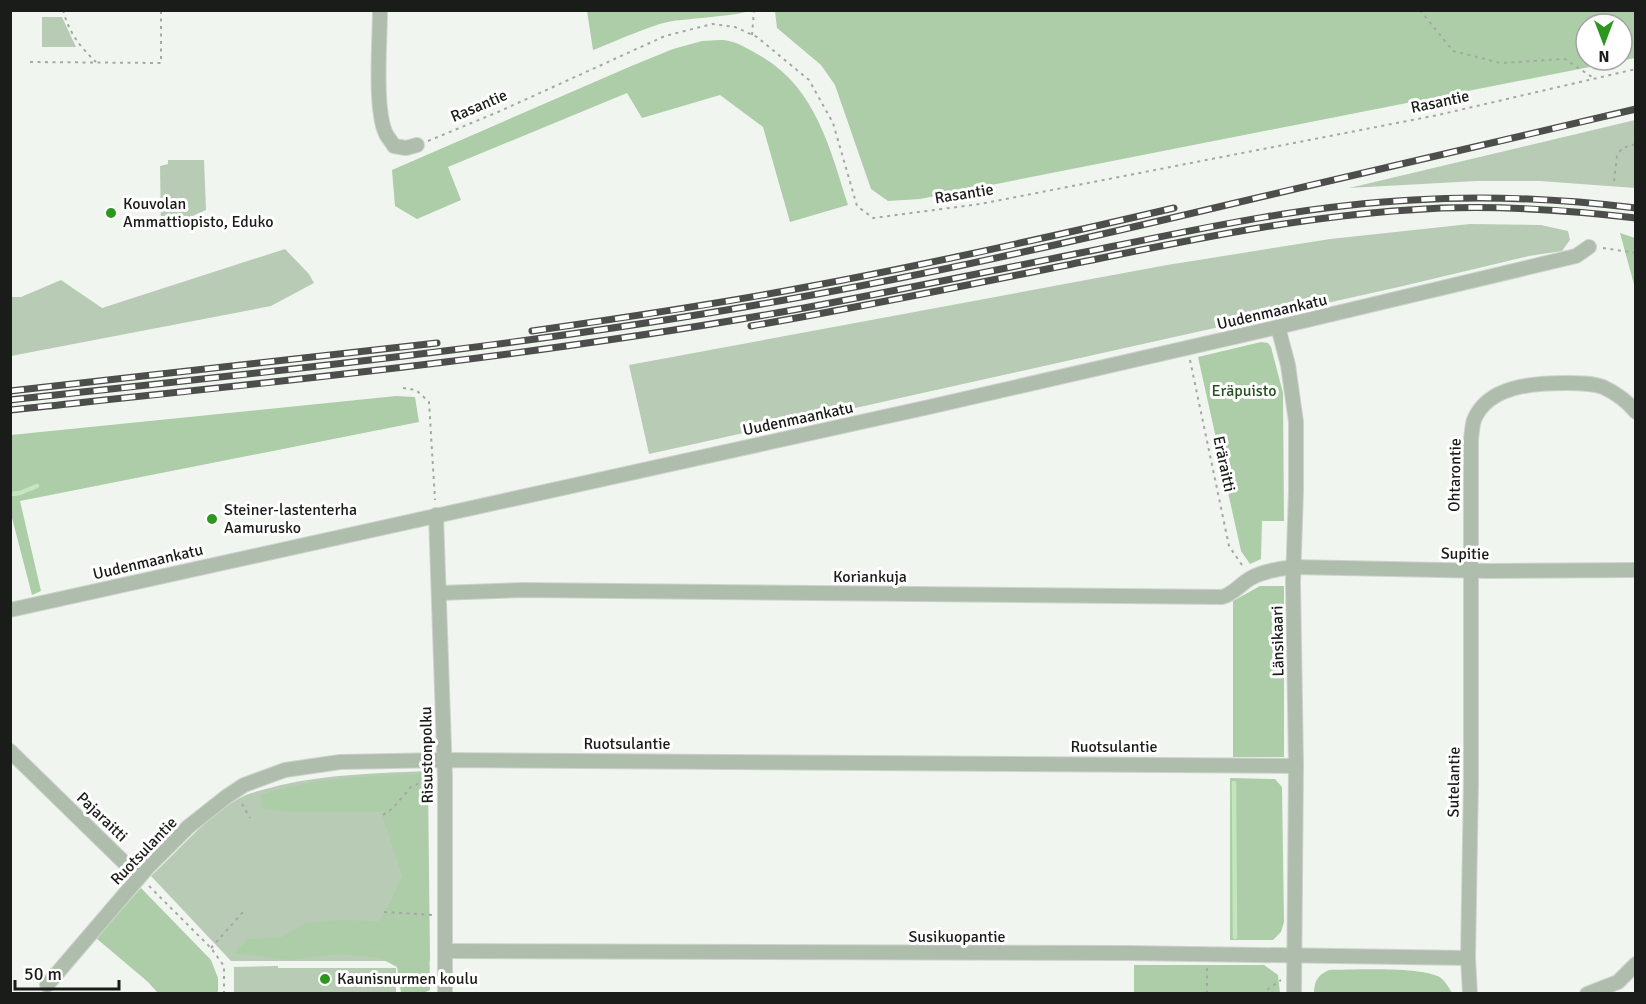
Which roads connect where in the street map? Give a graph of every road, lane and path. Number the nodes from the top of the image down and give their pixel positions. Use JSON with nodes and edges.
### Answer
{"nodes":[{"id":1,"x":63,"y":10,"type":"edge"},
{"id":2,"x":161,"y":10,"type":"edge"},
{"id":3,"x":380,"y":10,"type":"edge"},
{"id":4,"x":754,"y":10,"type":"edge"},
{"id":5,"x":1420,"y":10,"type":"edge"},
{"id":6,"x":752,"y":35,"type":"junction"},
{"id":7,"x":30,"y":62,"type":"dead end"},
{"id":8,"x":97,"y":62,"type":"junction"},
{"id":9,"x":1635,"y":69,"type":"edge"},
{"id":10,"x":1595,"y":79,"type":"junction"},
{"id":11,"x":1635,"y":144,"type":"edge"},
{"id":12,"x":417,"y":145,"type":"joint"},
{"id":13,"x":1614,"y":181,"type":"dead end"},
{"id":14,"x":1589,"y":247,"type":"joint"},
{"id":15,"x":1635,"y":253,"type":"edge"},
{"id":16,"x":1278,"y":327,"type":"junction"},
{"id":17,"x":1187,"y":348,"type":"junction"},
{"id":18,"x":403,"y":388,"type":"dead end"},
{"id":19,"x":1635,"y":412,"type":"edge"},
{"id":20,"x":436,"y":515,"type":"junction"},
{"id":21,"x":1293,"y":567,"type":"junction"},
{"id":22,"x":1635,"y":570,"type":"edge"},
{"id":23,"x":1471,"y":571,"type":"junction"},
{"id":24,"x":1252,"y":578,"type":"junction"},
{"id":25,"x":439,"y":593,"type":"junction"},
{"id":26,"x":10,"y":610,"type":"edge"},
{"id":27,"x":10,"y":751,"type":"edge"},
{"id":28,"x":444,"y":760,"type":"junction"},
{"id":29,"x":1296,"y":766,"type":"junction"},
{"id":30,"x":434,"y":777,"type":"dead end"},
{"id":31,"x":235,"y":791,"type":"junction"},
{"id":32,"x":383,"y":815,"type":"dead end"},
{"id":33,"x":250,"y":818,"type":"dead end"},
{"id":34,"x":139,"y":877,"type":"junction"},
{"id":35,"x":243,"y":912,"type":"dead end"},
{"id":36,"x":384,"y":912,"type":"dead end"},
{"id":37,"x":435,"y":915,"type":"dead end"},
{"id":38,"x":211,"y":948,"type":"junction"},
{"id":39,"x":446,"y":951,"type":"junction"},
{"id":40,"x":1206,"y":956,"type":"junction"},
{"id":41,"x":1294,"y":956,"type":"junction"},
{"id":42,"x":1468,"y":958,"type":"junction"},
{"id":43,"x":1635,"y":964,"type":"edge"},
{"id":44,"x":1284,"y":978,"type":"dead end"},
{"id":45,"x":46,"y":985,"type":"dead end"},
{"id":46,"x":224,"y":993,"type":"edge"},
{"id":47,"x":445,"y":993,"type":"edge"},
{"id":48,"x":1207,"y":993,"type":"edge"},
{"id":49,"x":1261,"y":993,"type":"edge"},
{"id":50,"x":1294,"y":993,"type":"edge"},
{"id":51,"x":1470,"y":993,"type":"edge"},
{"id":52,"x":1587,"y":993,"type":"edge"}],
"edges":[{"from":1,"to":8,"type":"path"},
{"from":2,"to":8,"type":"path"},
{"from":3,"to":12,"type":"street"},
{"from":4,"to":6,"type":"path"},
{"from":5,"to":10,"type":"path"},
{"from":6,"to":10,"type":"path","name":"Rasantie"},
{"from":6,"to":12,"type":"path","name":"Rasantie"},
{"from":7,"to":8,"type":"path"},
{"from":9,"to":10,"type":"path","name":"Rasantie"},
{"from":11,"to":13,"type":"path"},
{"from":14,"to":15,"type":"path"},
{"from":14,"to":16,"type":"street","name":"Uudenmaankatu"},
{"from":16,"to":17,"type":"street","name":"Uudenmaankatu"},
{"from":16,"to":21,"type":"street","name":"Länsikaari"},
{"from":17,"to":20,"type":"street","name":"Uudenmaankatu"},
{"from":17,"to":24,"type":"path","name":"Eräraitti"},
{"from":18,"to":20,"type":"path"},
{"from":19,"to":23,"type":"street","name":"Ohtarontie"},
{"from":20,"to":25,"type":"street","name":"Risustonpolku"},
{"from":20,"to":26,"type":"street","name":"Uudenmaankatu"},
{"from":21,"to":23,"type":"street","name":"Supitie"},
{"from":21,"to":24,"type":"street","name":"Koriankuja"},
{"from":21,"to":29,"type":"street","name":"Länsikaari"},
{"from":22,"to":23,"type":"street","name":"Supitie"},
{"from":23,"to":42,"type":"street","name":"Sutelantie"},
{"from":24,"to":25,"type":"street","name":"Koriankuja"},
{"from":25,"to":28,"type":"street","name":"Risustonpolku"},
{"from":27,"to":34,"type":"street","name":"Pajaraitti"},
{"from":28,"to":29,"type":"street","name":"Ruotsulantie"},
{"from":28,"to":31,"type":"street","name":"Ruotsulantie"},
{"from":28,"to":39,"type":"street","name":"Risustonpolku"},
{"from":29,"to":41,"type":"street","name":"Länsikaari"},
{"from":30,"to":32,"type":"path"},
{"from":31,"to":33,"type":"path"},
{"from":31,"to":34,"type":"street","name":"Ruotsulantie"},
{"from":34,"to":38,"type":"path"},
{"from":34,"to":45,"type":"street","name":"Ruotsulantie"},
{"from":35,"to":38,"type":"path"},
{"from":36,"to":37,"type":"path"},
{"from":38,"to":46,"type":"path"},
{"from":39,"to":40,"type":"street","name":"Susikuopantie"},
{"from":39,"to":47,"type":"street","name":"Risustonpolku"},
{"from":40,"to":41,"type":"street","name":"Susikuopantie"},
{"from":40,"to":48,"type":"path"},
{"from":41,"to":42,"type":"street","name":"Susikuopantie"},
{"from":41,"to":50,"type":"street","name":"Länsikaari"},
{"from":42,"to":51,"type":"street","name":"Sutelantie"},
{"from":43,"to":52,"type":"street"},
{"from":44,"to":49,"type":"path"}]}
